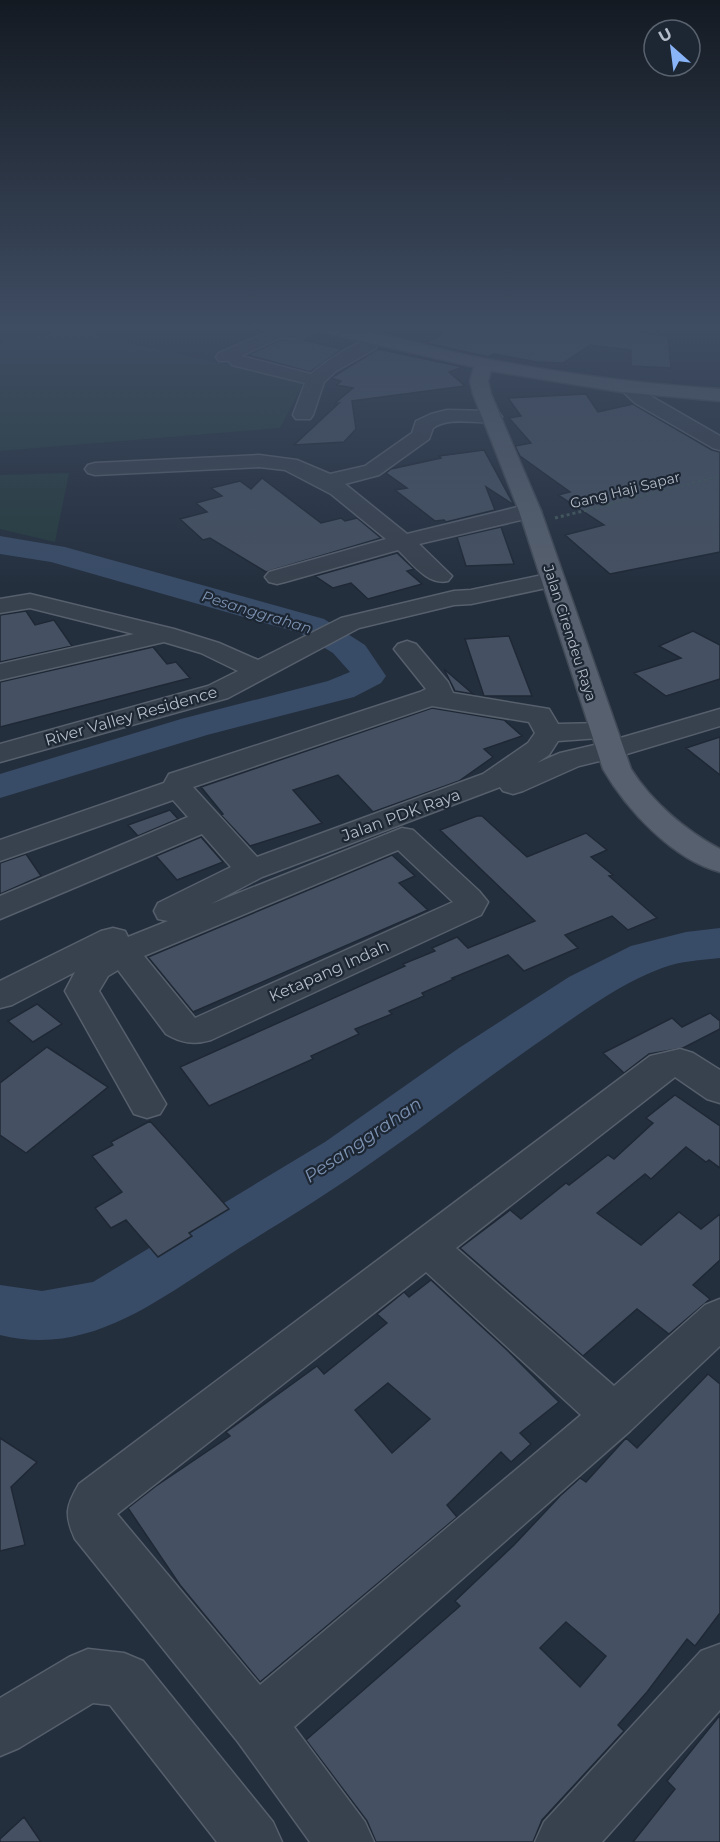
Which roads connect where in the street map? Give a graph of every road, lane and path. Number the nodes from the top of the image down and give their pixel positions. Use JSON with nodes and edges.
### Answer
{"nodes":[{"id":1,"x":491,"y":414,"type":"edge"},
{"id":2,"x":668,"y":414,"type":"edge"},
{"id":3,"x":494,"y":422,"type":"junction"},
{"id":4,"x":720,"y":444,"type":"edge"},
{"id":5,"x":95,"y":470,"type":"dead end"},
{"id":6,"x":720,"y":476,"type":"edge"},
{"id":7,"x":325,"y":482,"type":"junction"},
{"id":8,"x":532,"y":517,"type":"junction"},
{"id":9,"x":400,"y":542,"type":"junction"},
{"id":10,"x":551,"y":575,"type":"junction"},
{"id":11,"x":440,"y":576,"type":"dead end"},
{"id":12,"x":277,"y":577,"type":"dead end"},
{"id":13,"x":0,"y":606,"type":"edge"},
{"id":14,"x":176,"y":638,"type":"junction"},
{"id":15,"x":407,"y":649,"type":"dead end"},
{"id":16,"x":266,"y":668,"type":"junction"},
{"id":17,"x":0,"y":672,"type":"edge"},
{"id":18,"x":218,"y":692,"type":"junction"},
{"id":19,"x":430,"y":698,"type":"junction"},
{"id":20,"x":720,"y":717,"type":"edge"},
{"id":21,"x":549,"y":733,"type":"junction"},
{"id":22,"x":607,"y":741,"type":"junction"},
{"id":23,"x":0,"y":753,"type":"edge"},
{"id":24,"x":178,"y":788,"type":"junction"},
{"id":25,"x":206,"y":821,"type":"junction"},
{"id":26,"x":402,"y":837,"type":"junction"},
{"id":27,"x":0,"y":851,"type":"edge"},
{"id":28,"x":720,"y":862,"type":"edge"},
{"id":29,"x":251,"y":870,"type":"junction"},
{"id":30,"x":0,"y":908,"type":"edge"},
{"id":31,"x":123,"y":952,"type":"junction"},
{"id":32,"x":0,"y":996,"type":"edge"},
{"id":33,"x":720,"y":1089,"type":"edge"},
{"id":34,"x":147,"y":1104,"type":"dead end"},
{"id":35,"x":427,"y":1247,"type":"junction"},
{"id":36,"x":720,"y":1318,"type":"edge"},
{"id":37,"x":614,"y":1416,"type":"junction"},
{"id":38,"x":720,"y":1670,"type":"edge"},
{"id":39,"x":257,"y":1723,"type":"junction"},
{"id":40,"x":0,"y":1729,"type":"edge"},
{"id":41,"x":253,"y":1842,"type":"edge"},
{"id":42,"x":345,"y":1842,"type":"edge"},
{"id":43,"x":564,"y":1842,"type":"edge"}],
"edges":[{"from":1,"to":3,"type":"main road","name":"Jalan Cirendeu Raya"},
{"from":2,"to":4,"type":"street"},
{"from":3,"to":7,"type":"street"},
{"from":3,"to":8,"type":"main road","name":"Jalan Cirendeu Raya"},
{"from":5,"to":7,"type":"street"},
{"from":6,"to":8,"type":"path","name":"Gang Haji Sapar"},
{"from":7,"to":9,"type":"street"},
{"from":8,"to":9,"type":"street"},
{"from":8,"to":10,"type":"main road","name":"Jalan Cirendeu Raya"},
{"from":9,"to":11,"type":"street"},
{"from":9,"to":12,"type":"street"},
{"from":10,"to":16,"type":"street","name":"River Valley Residence"},
{"from":10,"to":22,"type":"main road","name":"Jalan Cirendeu Raya"},
{"from":13,"to":14,"type":"street"},
{"from":14,"to":16,"type":"street"},
{"from":14,"to":17,"type":"street"},
{"from":14,"to":18,"type":"street"},
{"from":15,"to":19,"type":"street"},
{"from":16,"to":18,"type":"street","name":"River Valley Residence"},
{"from":18,"to":23,"type":"street","name":"River Valley Residence"},
{"from":19,"to":21,"type":"street"},
{"from":19,"to":24,"type":"street"},
{"from":20,"to":22,"type":"street"},
{"from":21,"to":22,"type":"street"},
{"from":21,"to":29,"type":"street","name":"Jalan PDK Raya"},
{"from":22,"to":26,"type":"street"},
{"from":22,"to":28,"type":"main road","name":"Jalan Cirendeu Raya"},
{"from":24,"to":25,"type":"street"},
{"from":24,"to":27,"type":"street"},
{"from":25,"to":29,"type":"street"},
{"from":25,"to":30,"type":"street"},
{"from":26,"to":31,"type":"street"},
{"from":26,"to":31,"type":"street","name":"Ketapang Indah"},
{"from":29,"to":32,"type":"street","name":"Jalan PDK Raya"},
{"from":31,"to":34,"type":"street"},
{"from":33,"to":35,"type":"street"},
{"from":35,"to":37,"type":"street"},
{"from":35,"to":39,"type":"street"},
{"from":36,"to":37,"type":"street"},
{"from":37,"to":39,"type":"street"},
{"from":38,"to":43,"type":"street"},
{"from":39,"to":42,"type":"street"},
{"from":40,"to":41,"type":"street"}]}
